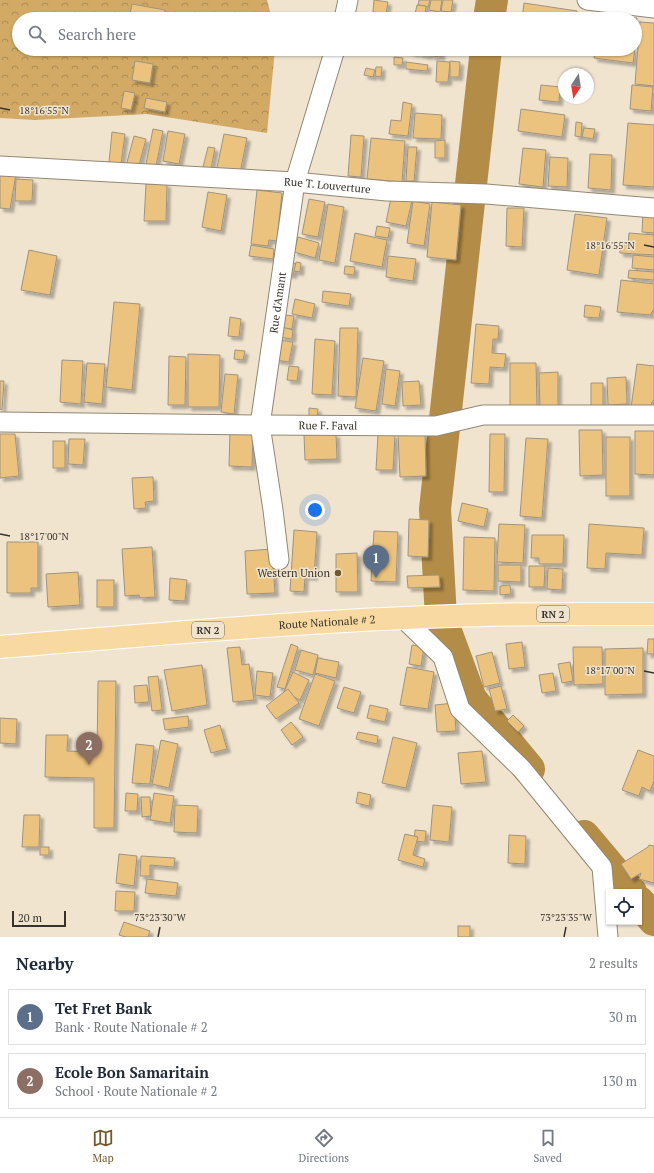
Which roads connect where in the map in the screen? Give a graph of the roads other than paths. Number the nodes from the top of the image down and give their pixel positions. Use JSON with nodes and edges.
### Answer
{"nodes":[{"id":1,"x":348,"y":0,"type":"edge"},
{"id":2,"x":587,"y":0,"type":"edge"},
{"id":3,"x":654,"y":8,"type":"edge"},
{"id":4,"x":347,"y":12,"type":"edge"},
{"id":5,"x":333,"y":56,"type":"edge"},
{"id":6,"x":0,"y":166,"type":"edge"},
{"id":7,"x":296,"y":182,"type":"junction"},
{"id":8,"x":654,"y":208,"type":"edge"},
{"id":9,"x":654,"y":415,"type":"edge"},
{"id":10,"x":0,"y":422,"type":"edge"},
{"id":11,"x":260,"y":425,"type":"junction"},
{"id":12,"x":279,"y":560,"type":"dead end"},
{"id":13,"x":654,"y":614,"type":"edge"},
{"id":14,"x":409,"y":618,"type":"junction"},
{"id":15,"x":0,"y":647,"type":"edge"},
{"id":16,"x":608,"y":937,"type":"edge"}],
"edges":[{"from":1,"to":4,"type":"street"},
{"from":2,"to":3,"type":"street"},
{"from":5,"to":7,"type":"street","name":"Rue d'Amant"},
{"from":6,"to":7,"type":"street","name":"Rue T. Louverture"},
{"from":7,"to":8,"type":"street","name":"Rue T. Louverture"},
{"from":7,"to":11,"type":"street","name":"Rue d'Amant"},
{"from":9,"to":11,"type":"street","name":"Rue F. Faval"},
{"from":10,"to":11,"type":"street","name":"Rue F. Faval"},
{"from":11,"to":12,"type":"street","name":"Rue d'Amant"},
{"from":13,"to":14,"type":"main road","name":"Route Nationale # 2","number":"RN 2"},
{"from":14,"to":15,"type":"main road","name":"Route Nationale # 2","number":"RN 2"},
{"from":14,"to":16,"type":"street"}]}
